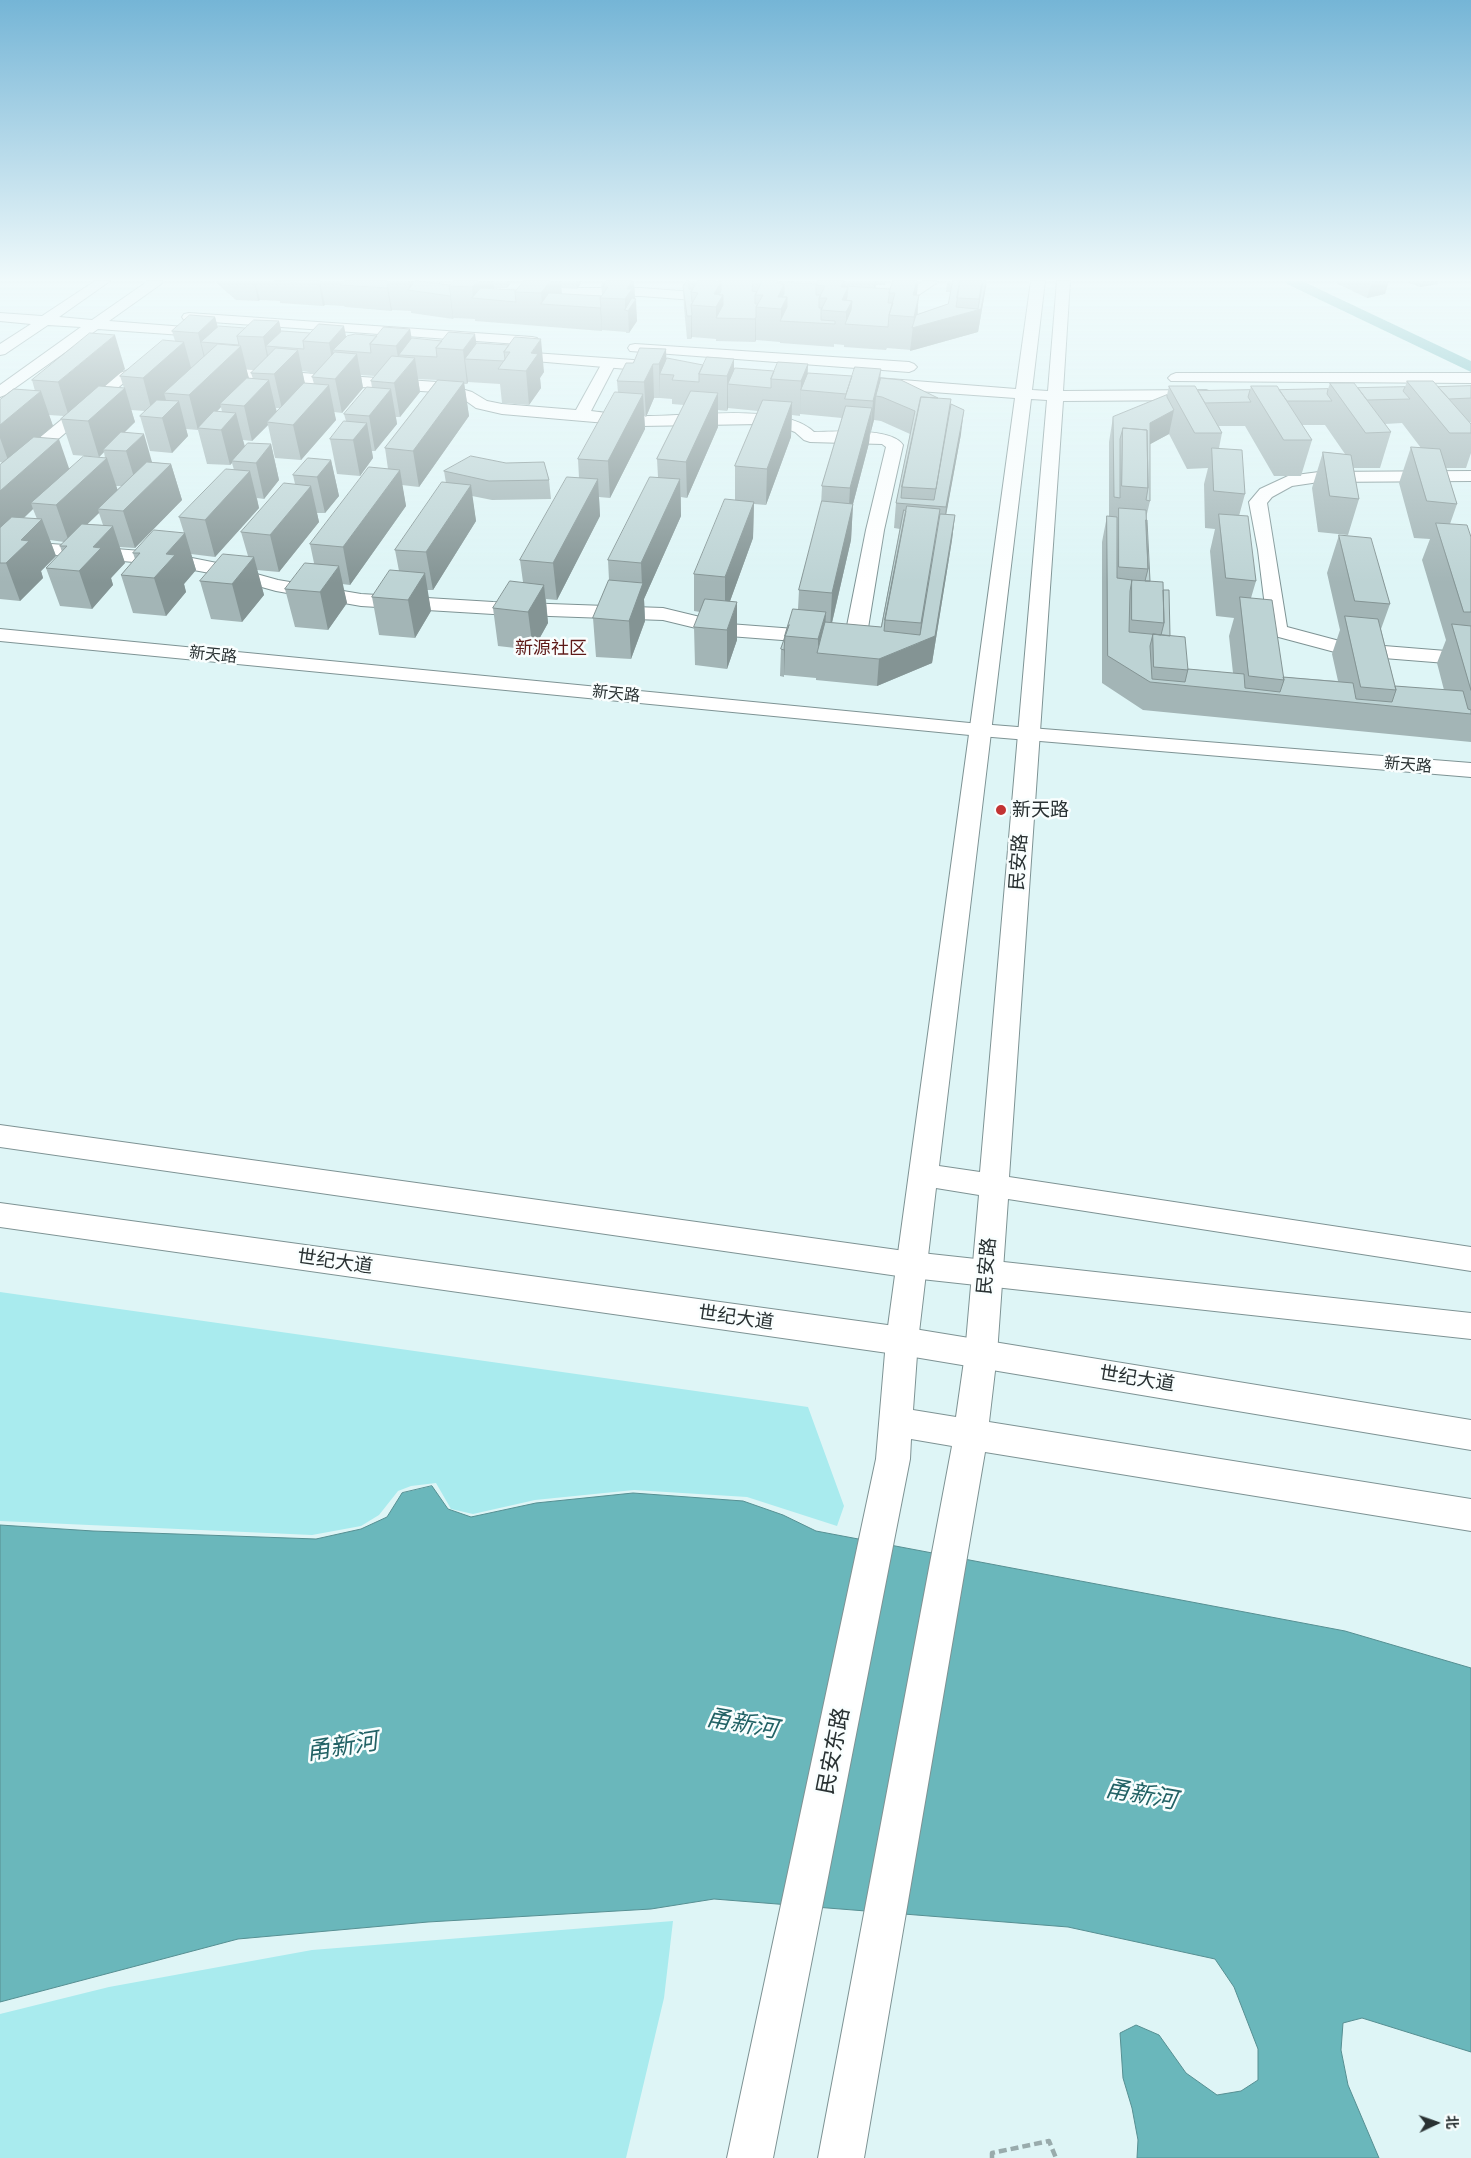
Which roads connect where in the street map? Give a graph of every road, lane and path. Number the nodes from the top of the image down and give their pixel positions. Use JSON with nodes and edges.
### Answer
{"nodes":[{"id":1,"x":14,"y":382,"type":"edge"},
{"id":2,"x":116,"y":382,"type":"edge"},
{"id":3,"x":358,"y":382,"type":"edge"},
{"id":4,"x":599,"y":382,"type":"edge"},
{"id":5,"x":866,"y":382,"type":"edge"},
{"id":6,"x":1021,"y":382,"type":"junction"},
{"id":7,"x":1062,"y":384,"type":"junction"},
{"id":8,"x":0,"y":392,"type":"edge"},
{"id":9,"x":1222,"y":395,"type":"edge"},
{"id":10,"x":581,"y":415,"type":"junction"},
{"id":11,"x":3,"y":471,"type":"edge"},
{"id":12,"x":1471,"y":476,"type":"edge"},
{"id":13,"x":0,"y":545,"type":"edge"},
{"id":14,"x":0,"y":635,"type":"edge"},
{"id":15,"x":1471,"y":659,"type":"edge"},
{"id":16,"x":980,"y":730,"type":"junction"},
{"id":17,"x":1029,"y":733,"type":"junction"},
{"id":18,"x":1471,"y":770,"type":"edge"},
{"id":19,"x":0,"y":1136,"type":"edge"},
{"id":20,"x":924,"y":1175,"type":"junction"},
{"id":21,"x":994,"y":1186,"type":"junction"},
{"id":22,"x":0,"y":1215,"type":"edge"},
{"id":23,"x":1471,"y":1260,"type":"edge"},
{"id":24,"x":912,"y":1265,"type":"junction"},
{"id":25,"x":987,"y":1273,"type":"junction"},
{"id":26,"x":1471,"y":1326,"type":"edge"},
{"id":27,"x":902,"y":1342,"type":"junction"},
{"id":28,"x":981,"y":1354,"type":"junction"},
{"id":29,"x":896,"y":1422,"type":"junction"},
{"id":30,"x":970,"y":1434,"type":"junction"},
{"id":31,"x":1471,"y":1434,"type":"edge"},
{"id":32,"x":1471,"y":1515,"type":"edge"},
{"id":33,"x":750,"y":2158,"type":"edge"},
{"id":34,"x":842,"y":2158,"type":"edge"},
{"id":35,"x":992,"y":2158,"type":"edge"},
{"id":36,"x":1056,"y":2158,"type":"edge"}],
"edges":[{"from":1,"to":8,"type":"main road"},
{"from":2,"to":11,"type":"main road"},
{"from":3,"to":10,"type":"main road"},
{"from":4,"to":10,"type":"main road"},
{"from":5,"to":6,"type":"main road"},
{"from":6,"to":7,"type":"main road"},
{"from":6,"to":16,"type":"main road"},
{"from":7,"to":9,"type":"main road"},
{"from":7,"to":17,"type":"main road","name":"民安路"},
{"from":10,"to":13,"type":"main road"},
{"from":12,"to":15,"type":"main road"},
{"from":14,"to":16,"type":"main road","name":"新天路"},
{"from":16,"to":17,"type":"main road","name":"新天路"},
{"from":16,"to":20,"type":"main road"},
{"from":17,"to":18,"type":"main road","name":"新天路"},
{"from":17,"to":21,"type":"main road","name":"民安路"},
{"from":19,"to":24,"type":"main road"},
{"from":20,"to":21,"type":"main road"},
{"from":20,"to":24,"type":"main road"},
{"from":21,"to":23,"type":"main road"},
{"from":21,"to":25,"type":"main road","name":"民安路"},
{"from":22,"to":27,"type":"main road","name":"世纪大道"},
{"from":24,"to":25,"type":"main road"},
{"from":24,"to":27,"type":"main road"},
{"from":25,"to":26,"type":"main road"},
{"from":25,"to":28,"type":"main road","name":"民安路"},
{"from":27,"to":28,"type":"main road","name":"世纪大道"},
{"from":27,"to":29,"type":"main road","name":"民安东路"},
{"from":28,"to":30,"type":"main road"},
{"from":28,"to":31,"type":"main road","name":"世纪大道"},
{"from":29,"to":30,"type":"main road"},
{"from":29,"to":33,"type":"main road","name":"民安东路"},
{"from":30,"to":32,"type":"main road"},
{"from":30,"to":34,"type":"main road"},
{"from":35,"to":36,"type":"path"}]}
